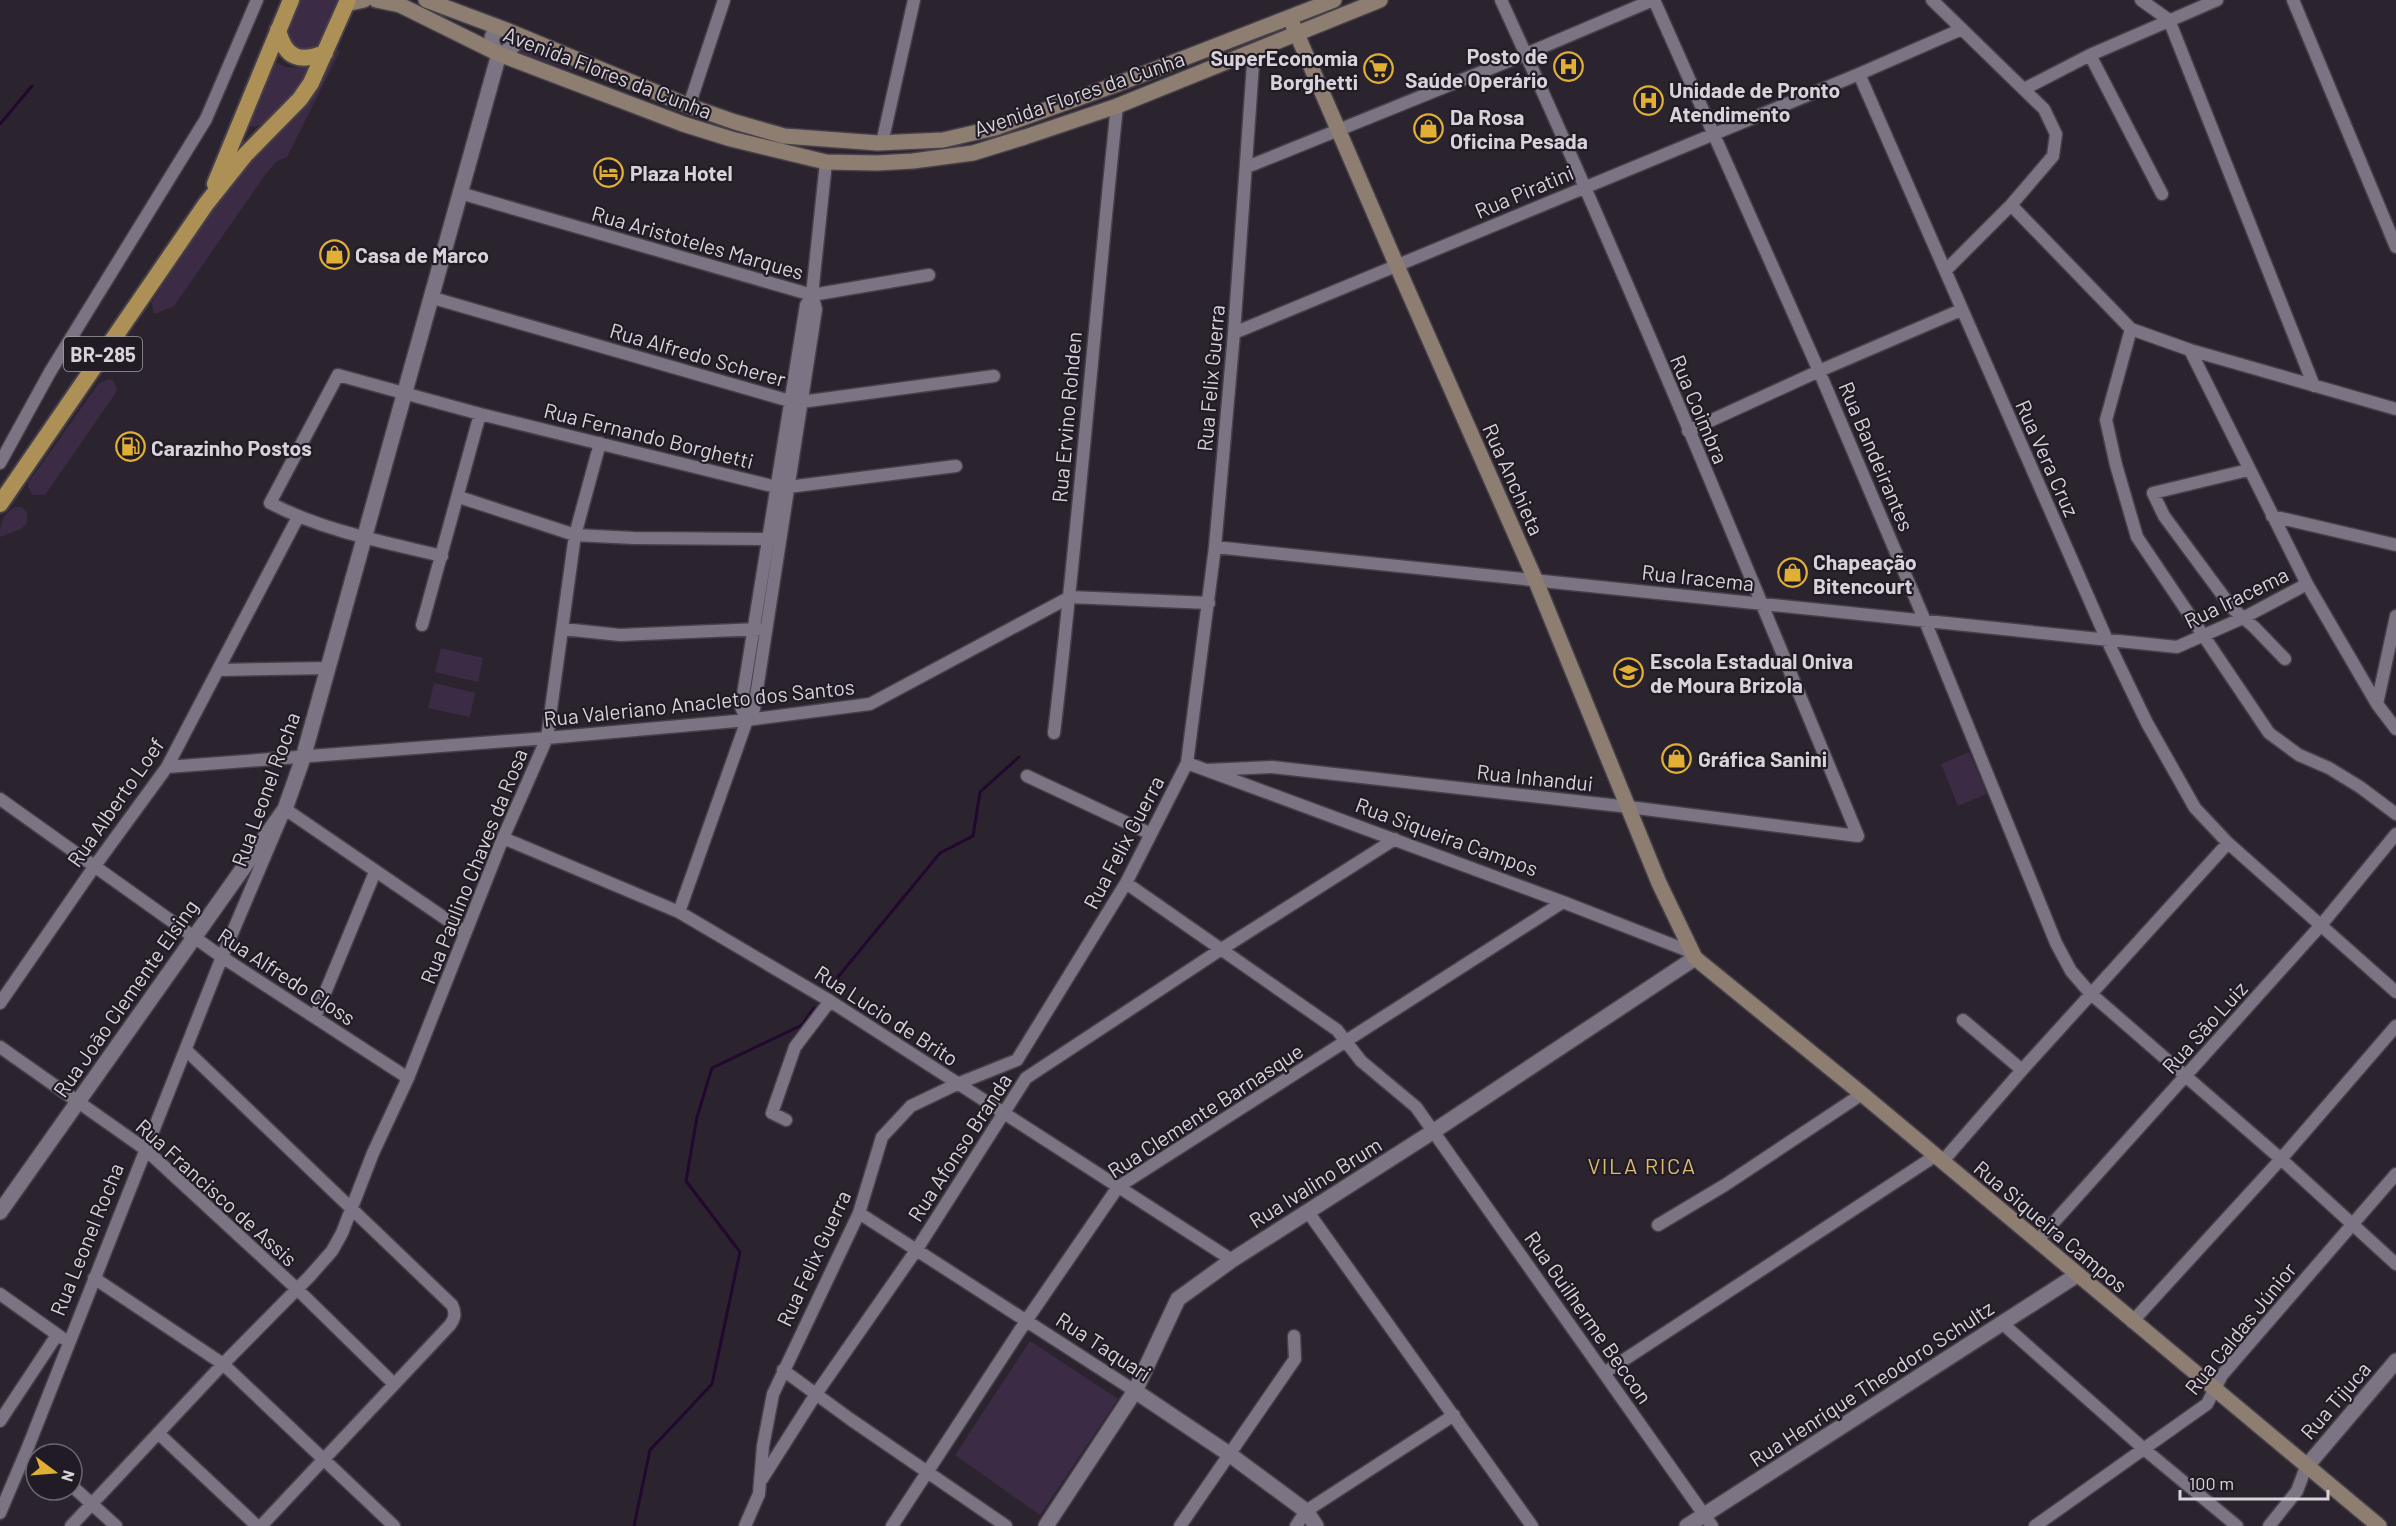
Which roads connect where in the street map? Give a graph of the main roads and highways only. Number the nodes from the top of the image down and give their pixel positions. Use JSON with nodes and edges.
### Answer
{"nodes":[{"id":1,"x":291,"y":0,"type":"edge"},
{"id":2,"x":364,"y":0,"type":"edge"},
{"id":3,"x":376,"y":0,"type":"edge"},
{"id":4,"x":426,"y":0,"type":"edge"},
{"id":5,"x":1334,"y":0,"type":"edge"},
{"id":6,"x":1380,"y":0,"type":"edge"},
{"id":7,"x":347,"y":2,"type":"edge"},
{"id":8,"x":1300,"y":10,"type":"edge"},
{"id":9,"x":278,"y":30,"type":"junction"},
{"id":10,"x":1296,"y":34,"type":"junction"},
{"id":11,"x":325,"y":53,"type":"junction"},
{"id":12,"x":864,"y":143,"type":"junction"},
{"id":13,"x":882,"y":143,"type":"junction"},
{"id":14,"x":826,"y":162,"type":"junction"},
{"id":15,"x":858,"y":162,"type":"junction"},
{"id":16,"x":206,"y":204,"type":"junction"},
{"id":17,"x":5,"y":484,"type":"edge"},
{"id":18,"x":0,"y":504,"type":"edge"},
{"id":19,"x":1693,"y":955,"type":"joint"},
{"id":20,"x":2379,"y":1526,"type":"edge"}],
"edges":[{"from":1,"to":9,"type":"highway","number":"BR-285"},
{"from":2,"to":7,"type":"main road"},
{"from":3,"to":14,"type":"main road","name":"Avenida Flores da Cunha"},
{"from":4,"to":12,"type":"main road","name":"Avenida Flores da Cunha"},
{"from":5,"to":8,"type":"main road","name":"Avenida Flores da Cunha"},
{"from":6,"to":10,"type":"main road","name":"Avenida Flores da Cunha"},
{"from":7,"to":11,"type":"highway","number":"BR-285"},
{"from":8,"to":10,"type":"main road","name":"Rua Anchieta"},
{"from":8,"to":13,"type":"main road","name":"Avenida Flores da Cunha"},
{"from":9,"to":11,"type":"highway"},
{"from":9,"to":16,"type":"highway","number":"BR-285"},
{"from":10,"to":15,"type":"main road","name":"Avenida Flores da Cunha"},
{"from":10,"to":19,"type":"main road","name":"Rua Anchieta"},
{"from":11,"to":16,"type":"highway","number":"BR-285"},
{"from":12,"to":13,"type":"main road","name":"Avenida Flores da Cunha"},
{"from":12,"to":14,"type":"main road"},
{"from":13,"to":15,"type":"main road"},
{"from":14,"to":15,"type":"main road","name":"Avenida Flores da Cunha"},
{"from":16,"to":17,"type":"highway","number":"BR-285"},
{"from":17,"to":18,"type":"highway","number":"BR-285"},
{"from":19,"to":20,"type":"main road","name":"Rua Siqueira Campos"}]}
